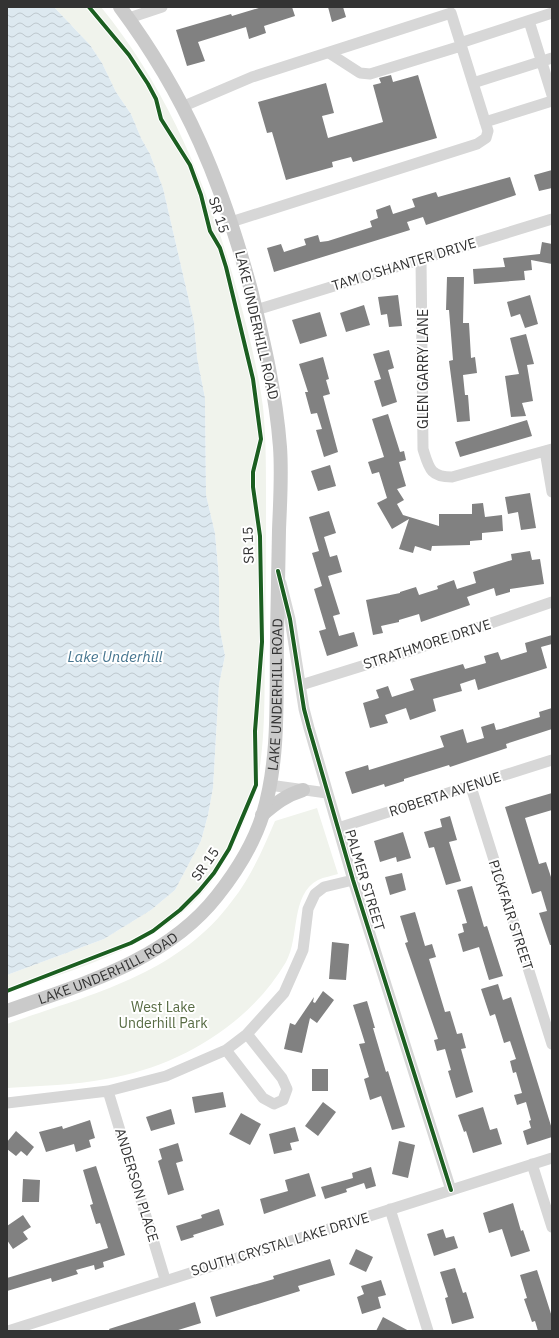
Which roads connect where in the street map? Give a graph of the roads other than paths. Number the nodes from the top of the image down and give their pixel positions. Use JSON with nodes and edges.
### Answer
{"nodes":[{"id":1,"x":162,"y":7,"type":"edge"},
{"id":2,"x":124,"y":12,"type":"edge"},
{"id":3,"x":552,"y":13,"type":"edge"},
{"id":4,"x":529,"y":21,"type":"junction"},
{"id":5,"x":461,"y":44,"type":"junction"},
{"id":6,"x":329,"y":53,"type":"junction"},
{"id":7,"x":547,"y":59,"type":"edge"},
{"id":8,"x":473,"y":83,"type":"junction"},
{"id":9,"x":552,"y":95,"type":"edge"},
{"id":10,"x":552,"y":101,"type":"edge"},
{"id":11,"x":184,"y":106,"type":"junction"},
{"id":12,"x":485,"y":122,"type":"junction"},
{"id":13,"x":552,"y":218,"type":"edge"},
{"id":14,"x":231,"y":222,"type":"junction"},
{"id":15,"x":421,"y":259,"type":"junction"},
{"id":16,"x":256,"y":310,"type":"junction"},
{"id":17,"x":548,"y":450,"type":"edge"},
{"id":18,"x":552,"y":492,"type":"edge"},
{"id":19,"x":278,"y":571,"type":"junction"},
{"id":20,"x":552,"y":602,"type":"edge"},
{"id":21,"x":301,"y":685,"type":"junction"},
{"id":22,"x":552,"y":760,"type":"edge"},
{"id":23,"x":269,"y":785,"type":"junction"},
{"id":24,"x":471,"y":787,"type":"junction"},
{"id":25,"x":303,"y":790,"type":"junction"},
{"id":26,"x":327,"y":793,"type":"junction"},
{"id":27,"x":262,"y":815,"type":"junction"},
{"id":28,"x":338,"y":828,"type":"junction"},
{"id":29,"x":354,"y":880,"type":"junction"},
{"id":30,"x":7,"y":1011,"type":"edge"},
{"id":31,"x":247,"y":1034,"type":"junction"},
{"id":32,"x":552,"y":1044,"type":"edge"},
{"id":33,"x":226,"y":1050,"type":"junction"},
{"id":34,"x":108,"y":1091,"type":"junction"},
{"id":35,"x":7,"y":1103,"type":"edge"},
{"id":36,"x":552,"y":1158,"type":"edge"},
{"id":37,"x":532,"y":1164,"type":"junction"},
{"id":38,"x":451,"y":1190,"type":"junction"},
{"id":39,"x":390,"y":1209,"type":"junction"},
{"id":40,"x":552,"y":1227,"type":"edge"},
{"id":41,"x":165,"y":1279,"type":"junction"},
{"id":42,"x":8,"y":1331,"type":"edge"},
{"id":43,"x":428,"y":1331,"type":"edge"}],
"edges":[{"from":1,"to":2,"type":"street"},
{"from":2,"to":11,"type":"main road","name":"LAKE UNDERHILL ROAD","number":"SR 15"},
{"from":3,"to":4,"type":"street"},
{"from":4,"to":5,"type":"street"},
{"from":4,"to":7,"type":"street"},
{"from":5,"to":6,"type":"street"},
{"from":5,"to":6,"type":"street"},
{"from":5,"to":8,"type":"street"},
{"from":6,"to":11,"type":"street"},
{"from":7,"to":8,"type":"street"},
{"from":7,"to":9,"type":"street"},
{"from":8,"to":12,"type":"street"},
{"from":10,"to":12,"type":"street"},
{"from":11,"to":14,"type":"main road","name":"LAKE UNDERHILL ROAD","number":"SR 15"},
{"from":12,"to":14,"type":"street"},
{"from":13,"to":15,"type":"street","name":"TAM O'SHANTER DRIVE"},
{"from":14,"to":16,"type":"main road","name":"LAKE UNDERHILL ROAD","number":"SR 15"},
{"from":15,"to":16,"type":"street","name":"TAM O'SHANTER DRIVE"},
{"from":15,"to":17,"type":"street","name":"GLEN GARRY LANE"},
{"from":16,"to":19,"type":"main road","name":"LAKE UNDERHILL ROAD","number":"SR 15"},
{"from":17,"to":18,"type":"street"},
{"from":19,"to":21,"type":"street","name":"PALMER STREET"},
{"from":19,"to":23,"type":"main road","name":"LAKE UNDERHILL ROAD","number":"SR 15"},
{"from":20,"to":21,"type":"street","name":"STRATHMORE DRIVE"},
{"from":21,"to":26,"type":"street","name":"PALMER STREET"},
{"from":22,"to":24,"type":"street","name":"ROBERTA AVENUE"},
{"from":23,"to":25,"type":"street"},
{"from":23,"to":27,"type":"main road","name":"LAKE UNDERHILL ROAD","number":"SR 15"},
{"from":24,"to":28,"type":"street","name":"ROBERTA AVENUE"},
{"from":24,"to":32,"type":"street","name":"PICKFAIR STREET"},
{"from":25,"to":26,"type":"street"},
{"from":25,"to":27,"type":"main road"},
{"from":26,"to":28,"type":"street","name":"PALMER STREET"},
{"from":27,"to":30,"type":"main road","name":"LAKE UNDERHILL ROAD","number":"SR 15"},
{"from":28,"to":29,"type":"street","name":"PALMER STREET"},
{"from":29,"to":31,"type":"street"},
{"from":29,"to":38,"type":"street","name":"PALMER STREET"},
{"from":31,"to":33,"type":"street"},
{"from":31,"to":33,"type":"street"},
{"from":33,"to":34,"type":"street"},
{"from":34,"to":35,"type":"street"},
{"from":34,"to":41,"type":"street","name":"ANDERSON PLACE"},
{"from":36,"to":37,"type":"street","name":"SOUTH CRYSTAL LAKE DRIVE"},
{"from":37,"to":38,"type":"street","name":"SOUTH CRYSTAL LAKE DRIVE"},
{"from":37,"to":40,"type":"street"},
{"from":38,"to":39,"type":"street","name":"SOUTH CRYSTAL LAKE DRIVE"},
{"from":39,"to":41,"type":"street","name":"SOUTH CRYSTAL LAKE DRIVE"},
{"from":39,"to":43,"type":"street"},
{"from":41,"to":42,"type":"street","name":"SOUTH CRYSTAL LAKE DRIVE"}]}
